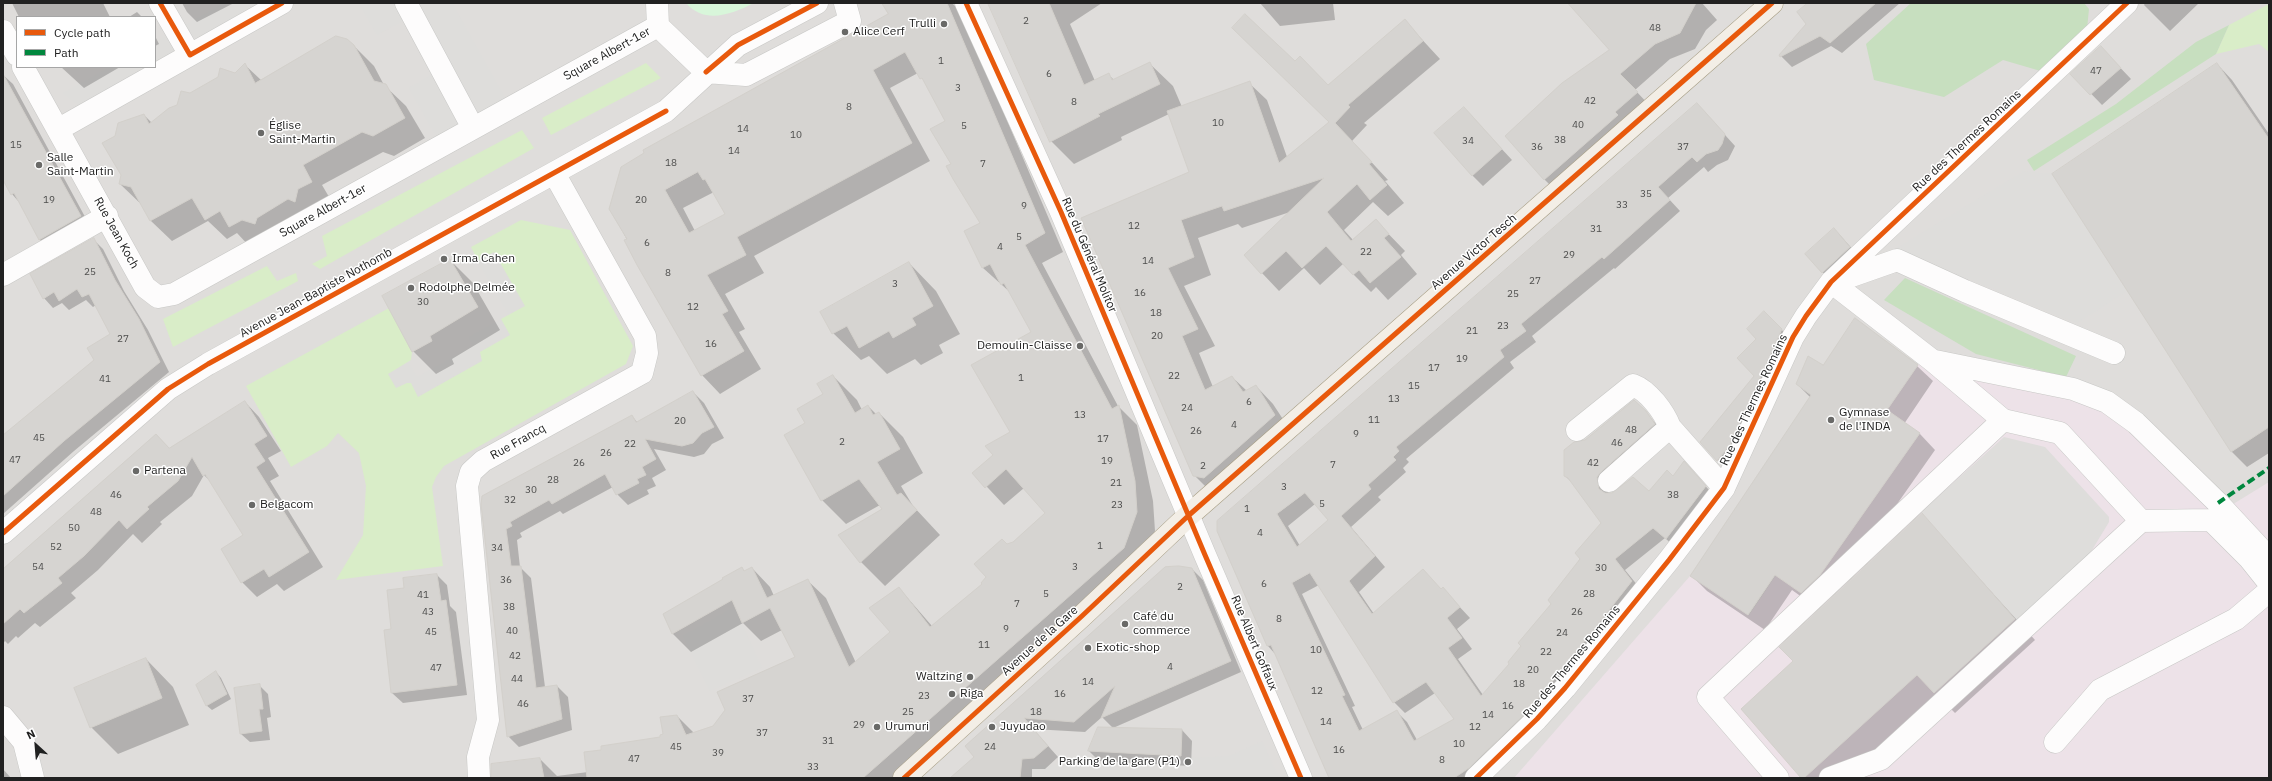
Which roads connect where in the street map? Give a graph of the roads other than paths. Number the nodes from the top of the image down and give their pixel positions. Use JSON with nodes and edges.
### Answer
{"nodes":[{"id":1,"x":160,"y":3,"type":"edge"},
{"id":2,"x":282,"y":3,"type":"edge"},
{"id":3,"x":406,"y":3,"type":"edge"},
{"id":4,"x":656,"y":3,"type":"edge"},
{"id":5,"x":817,"y":3,"type":"edge"},
{"id":6,"x":845,"y":3,"type":"edge"},
{"id":7,"x":966,"y":3,"type":"edge"},
{"id":8,"x":1772,"y":3,"type":"edge"},
{"id":9,"x":2127,"y":3,"type":"edge"},
{"id":10,"x":658,"y":26,"type":"junction"},
{"id":11,"x":3,"y":31,"type":"edge"},
{"id":12,"x":16,"y":54,"type":"edge"},
{"id":13,"x":190,"y":55,"type":"junction"},
{"id":14,"x":25,"y":68,"type":"edge"},
{"id":15,"x":706,"y":72,"type":"junction"},
{"id":16,"x":473,"y":128,"type":"junction"},
{"id":17,"x":59,"y":129,"type":"junction"},
{"id":18,"x":554,"y":173,"type":"junction"},
{"id":19,"x":106,"y":216,"type":"junction"},
{"id":20,"x":3,"y":275,"type":"edge"},
{"id":21,"x":1832,"y":282,"type":"junction"},
{"id":22,"x":174,"y":294,"type":"joint"},
{"id":23,"x":2114,"y":353,"type":"dead end"},
{"id":24,"x":1933,"y":361,"type":"junction"},
{"id":25,"x":2003,"y":420,"type":"junction"},
{"id":26,"x":1670,"y":427,"type":"junction"},
{"id":27,"x":1577,"y":430,"type":"dead end"},
{"id":28,"x":1609,"y":481,"type":"dead end"},
{"id":29,"x":1724,"y":488,"type":"junction"},
{"id":30,"x":1188,"y":516,"type":"junction"},
{"id":31,"x":2141,"y":521,"type":"junction"},
{"id":32,"x":3,"y":533,"type":"edge"},
{"id":33,"x":2269,"y":558,"type":"edge"},
{"id":34,"x":2269,"y":583,"type":"edge"},
{"id":35,"x":2269,"y":591,"type":"edge"},
{"id":36,"x":3,"y":717,"type":"edge"},
{"id":37,"x":2056,"y":742,"type":"dead end"},
{"id":38,"x":33,"y":778,"type":"edge"},
{"id":39,"x":479,"y":778,"type":"edge"},
{"id":40,"x":904,"y":778,"type":"edge"},
{"id":41,"x":1301,"y":778,"type":"edge"},
{"id":42,"x":1476,"y":778,"type":"edge"},
{"id":43,"x":1778,"y":778,"type":"edge"},
{"id":44,"x":1830,"y":778,"type":"edge"}],
"edges":[{"from":1,"to":13,"type":"street"},
{"from":2,"to":13,"type":"street"},
{"from":3,"to":16,"type":"street"},
{"from":4,"to":10,"type":"street","name":"Square Albert-1er"},
{"from":5,"to":15,"type":"street","name":"Avenue Jean-Baptiste Nothomb"},
{"from":6,"to":15,"type":"street"},
{"from":7,"to":30,"type":"street","name":"Rue du Général Molitor"},
{"from":8,"to":30,"type":"main road","name":"Avenue Victor Tesch"},
{"from":9,"to":21,"type":"street","name":"Rue des Thermes Romains"},
{"from":10,"to":15,"type":"street","name":"Square Albert-1er"},
{"from":10,"to":16,"type":"street","name":"Square Albert-1er"},
{"from":11,"to":12,"type":"street"},
{"from":13,"to":17,"type":"street"},
{"from":14,"to":17,"type":"street","name":"Rue Jean Koch"},
{"from":15,"to":18,"type":"street","name":"Avenue Jean-Baptiste Nothomb"},
{"from":16,"to":22,"type":"street","name":"Square Albert-1er"},
{"from":17,"to":19,"type":"street","name":"Rue Jean Koch"},
{"from":18,"to":32,"type":"street","name":"Avenue Jean-Baptiste Nothomb"},
{"from":18,"to":39,"type":"street","name":"Rue Francq"},
{"from":19,"to":20,"type":"street"},
{"from":19,"to":22,"type":"street","name":"Rue Jean Koch"},
{"from":21,"to":23,"type":"street"},
{"from":21,"to":24,"type":"street"},
{"from":21,"to":29,"type":"street","name":"Rue des Thermes Romains"},
{"from":24,"to":25,"type":"street"},
{"from":24,"to":33,"type":"street"},
{"from":25,"to":31,"type":"street"},
{"from":25,"to":43,"type":"street"},
{"from":26,"to":27,"type":"street","name":"Rue des Thermes Romains"},
{"from":26,"to":28,"type":"street"},
{"from":26,"to":29,"type":"street","name":"Rue des Thermes Romains"},
{"from":29,"to":42,"type":"street","name":"Rue des Thermes Romains"},
{"from":30,"to":40,"type":"main road","name":"Avenue de la Gare"},
{"from":30,"to":41,"type":"street","name":"Rue Albert Goffaux"},
{"from":31,"to":34,"type":"street"},
{"from":31,"to":44,"type":"street"},
{"from":35,"to":37,"type":"street"},
{"from":36,"to":38,"type":"street"}]}
